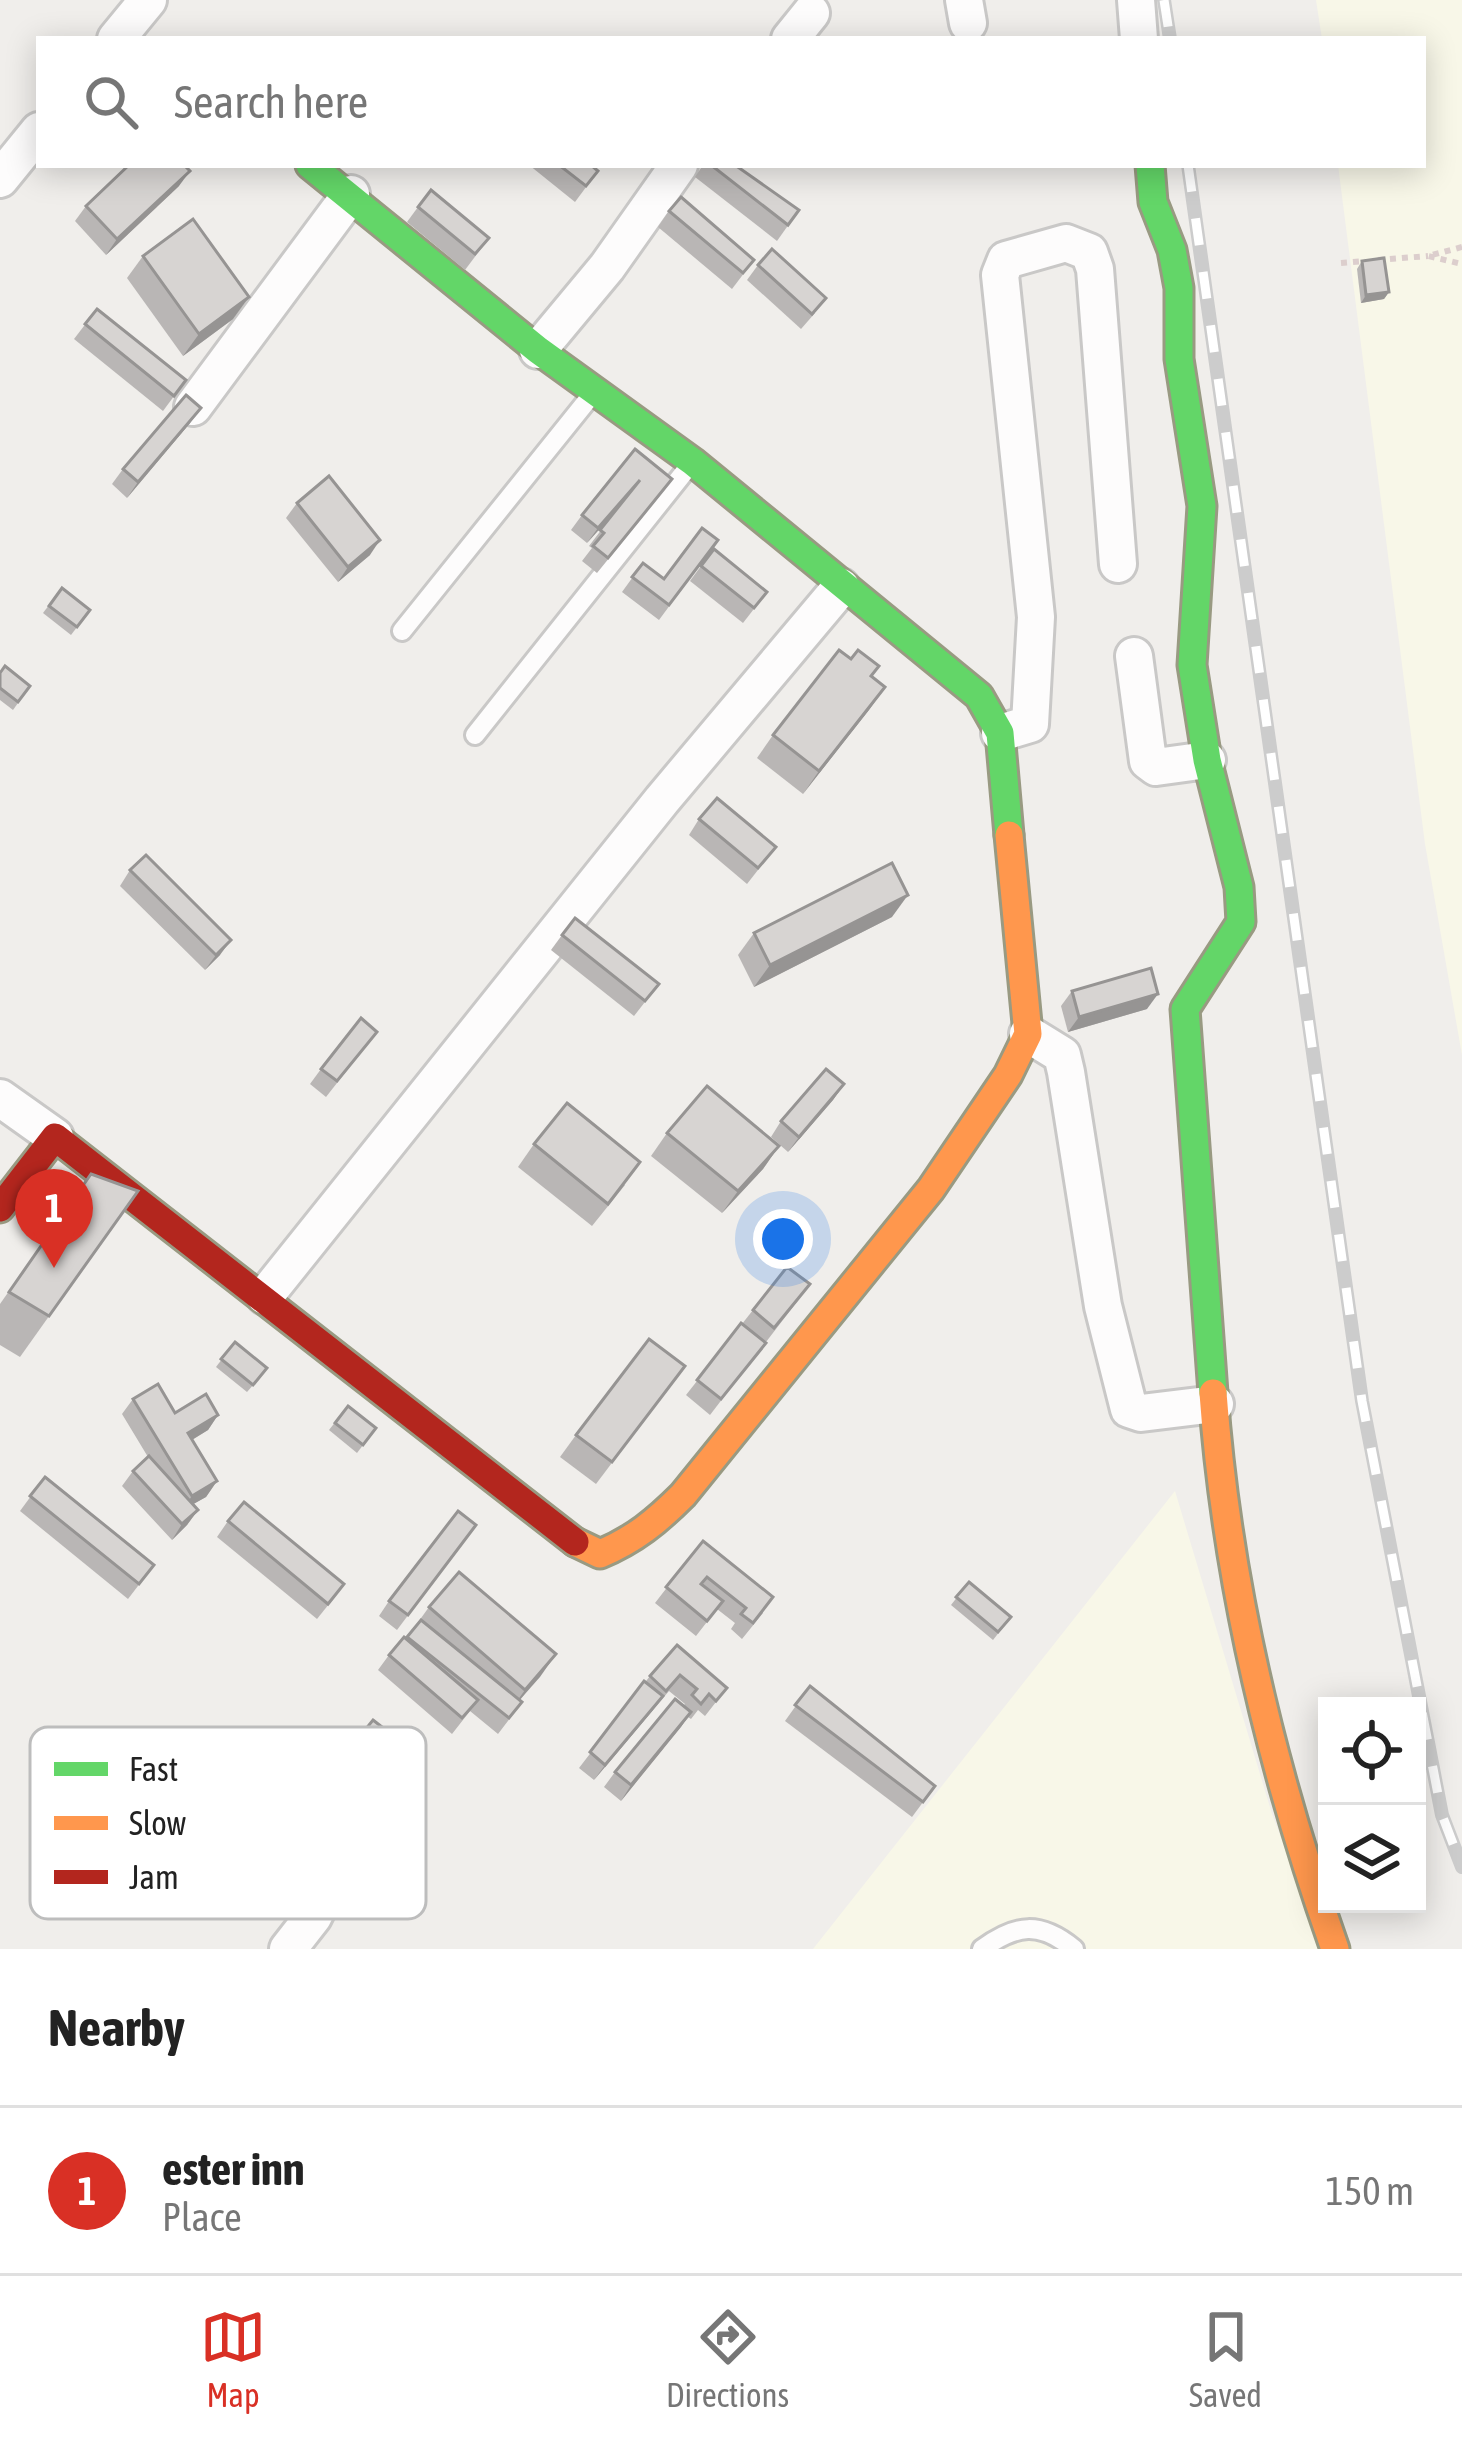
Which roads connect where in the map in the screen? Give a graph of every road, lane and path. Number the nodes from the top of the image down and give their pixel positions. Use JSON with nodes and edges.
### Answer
{"nodes":[{"id":1,"x":1136,"y":0,"type":"edge"},
{"id":2,"x":1139,"y":36,"type":"edge"},
{"id":3,"x":36,"y":135,"type":"edge"},
{"id":4,"x":314,"y":168,"type":"edge"},
{"id":5,"x":677,"y":168,"type":"edge"},
{"id":6,"x":1150,"y":168,"type":"edge"},
{"id":7,"x":0,"y":179,"type":"edge"},
{"id":8,"x":351,"y":194,"type":"junction"},
{"id":9,"x":1462,"y":247,"type":"edge"},
{"id":10,"x":1428,"y":256,"type":"junction"},
{"id":11,"x":1341,"y":262,"type":"dead end"},
{"id":12,"x":1462,"y":264,"type":"edge"},
{"id":13,"x":538,"y":350,"type":"junction"},
{"id":14,"x":595,"y":391,"type":"junction"},
{"id":15,"x":193,"y":407,"type":"edge"},
{"id":16,"x":693,"y":462,"type":"junction"},
{"id":17,"x":1118,"y":564,"type":"dead end"},
{"id":18,"x":841,"y":587,"type":"junction"},
{"id":19,"x":402,"y":632,"type":"dead end"},
{"id":20,"x":1134,"y":656,"type":"dead end"},
{"id":21,"x":1000,"y":734,"type":"junction"},
{"id":22,"x":475,"y":735,"type":"dead end"},
{"id":23,"x":1207,"y":760,"type":"junction"},
{"id":24,"x":1028,"y":1034,"type":"junction"},
{"id":25,"x":0,"y":1098,"type":"edge"},
{"id":26,"x":56,"y":1137,"type":"junction"},
{"id":27,"x":0,"y":1208,"type":"edge"},
{"id":28,"x":265,"y":1296,"type":"junction"},
{"id":29,"x":1214,"y":1404,"type":"junction"},
{"id":30,"x":311,"y":1919,"type":"edge"},
{"id":31,"x":288,"y":1949,"type":"edge"},
{"id":32,"x":982,"y":1949,"type":"edge"},
{"id":33,"x":1074,"y":1949,"type":"edge"},
{"id":34,"x":1335,"y":1949,"type":"edge"}],
"edges":[{"from":1,"to":2,"type":"street"},
{"from":3,"to":7,"type":"street"},
{"from":4,"to":8,"type":"street"},
{"from":5,"to":13,"type":"street"},
{"from":6,"to":23,"type":"street"},
{"from":8,"to":13,"type":"street"},
{"from":8,"to":15,"type":"street"},
{"from":9,"to":10,"type":"path"},
{"from":10,"to":11,"type":"path"},
{"from":10,"to":12,"type":"path"},
{"from":13,"to":14,"type":"street"},
{"from":14,"to":16,"type":"street"},
{"from":14,"to":19,"type":"lane"},
{"from":16,"to":18,"type":"street"},
{"from":16,"to":22,"type":"lane"},
{"from":17,"to":21,"type":"street"},
{"from":18,"to":21,"type":"street"},
{"from":18,"to":28,"type":"street"},
{"from":20,"to":23,"type":"street"},
{"from":21,"to":24,"type":"street"},
{"from":23,"to":29,"type":"street"},
{"from":24,"to":28,"type":"street"},
{"from":24,"to":29,"type":"street"},
{"from":25,"to":26,"type":"street"},
{"from":26,"to":27,"type":"street"},
{"from":26,"to":28,"type":"street"},
{"from":29,"to":34,"type":"street"},
{"from":30,"to":31,"type":"street"},
{"from":32,"to":33,"type":"lane"}]}
